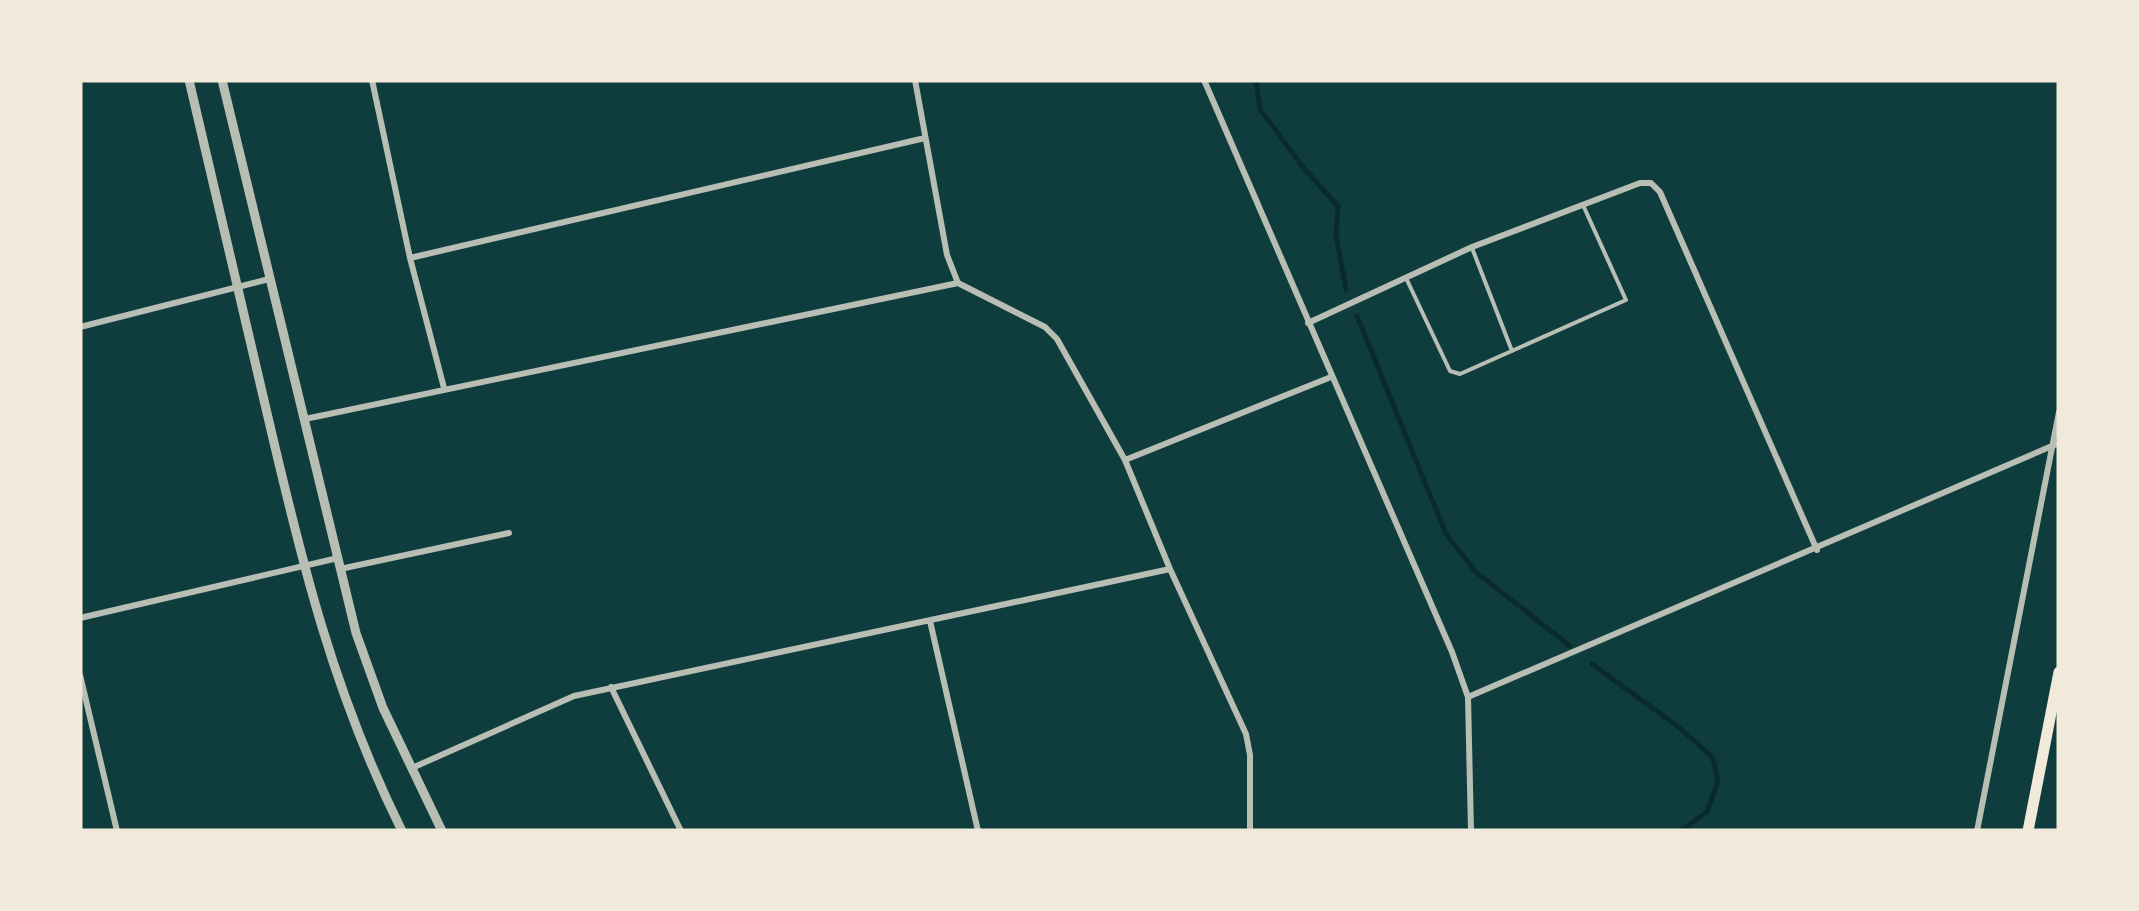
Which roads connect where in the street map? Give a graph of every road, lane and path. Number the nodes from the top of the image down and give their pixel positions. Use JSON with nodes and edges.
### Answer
{"nodes":[{"id":1,"x":189,"y":80,"type":"edge"},
{"id":2,"x":222,"y":80,"type":"edge"},
{"id":3,"x":372,"y":80,"type":"edge"},
{"id":4,"x":915,"y":80,"type":"edge"},
{"id":5,"x":1204,"y":80,"type":"edge"},
{"id":6,"x":926,"y":138,"type":"junction"},
{"id":7,"x":1583,"y":204,"type":"junction"},
{"id":8,"x":1472,"y":247,"type":"junction"},
{"id":9,"x":410,"y":258,"type":"junction"},
{"id":10,"x":1406,"y":278,"type":"junction"},
{"id":11,"x":269,"y":280,"type":"junction"},
{"id":12,"x":958,"y":282,"type":"junction"},
{"id":13,"x":238,"y":287,"type":"junction"},
{"id":14,"x":1308,"y":324,"type":"junction"},
{"id":15,"x":80,"y":328,"type":"edge"},
{"id":16,"x":1512,"y":351,"type":"junction"},
{"id":17,"x":1331,"y":376,"type":"junction"},
{"id":18,"x":444,"y":388,"type":"junction"},
{"id":19,"x":2059,"y":412,"type":"edge"},
{"id":20,"x":305,"y":420,"type":"junction"},
{"id":21,"x":2056,"y":445,"type":"edge"},
{"id":22,"x":1125,"y":460,"type":"junction"},
{"id":23,"x":509,"y":533,"type":"dead end"},
{"id":24,"x":1817,"y":550,"type":"junction"},
{"id":25,"x":339,"y":564,"type":"junction"},
{"id":26,"x":303,"y":567,"type":"junction"},
{"id":27,"x":1170,"y":569,"type":"junction"},
{"id":28,"x":80,"y":618,"type":"edge"},
{"id":29,"x":930,"y":621,"type":"junction"},
{"id":30,"x":2059,"y":672,"type":"edge"},
{"id":31,"x":80,"y":675,"type":"edge"},
{"id":32,"x":611,"y":687,"type":"junction"},
{"id":33,"x":1468,"y":697,"type":"junction"},
{"id":34,"x":412,"y":768,"type":"junction"},
{"id":35,"x":117,"y":831,"type":"edge"},
{"id":36,"x":402,"y":831,"type":"edge"},
{"id":37,"x":442,"y":831,"type":"edge"},
{"id":38,"x":681,"y":831,"type":"edge"},
{"id":39,"x":978,"y":831,"type":"edge"},
{"id":40,"x":1250,"y":831,"type":"edge"},
{"id":41,"x":1470,"y":831,"type":"edge"},
{"id":42,"x":1977,"y":831,"type":"edge"},
{"id":43,"x":2028,"y":831,"type":"edge"}],
"edges":[{"from":1,"to":13,"type":"street"},
{"from":2,"to":11,"type":"street"},
{"from":3,"to":9,"type":"street"},
{"from":4,"to":6,"type":"street"},
{"from":5,"to":14,"type":"street"},
{"from":6,"to":9,"type":"street"},
{"from":6,"to":12,"type":"street"},
{"from":7,"to":8,"type":"street"},
{"from":7,"to":16,"type":"lane"},
{"from":7,"to":24,"type":"street"},
{"from":8,"to":10,"type":"street"},
{"from":8,"to":16,"type":"lane"},
{"from":9,"to":18,"type":"street"},
{"from":10,"to":14,"type":"street"},
{"from":10,"to":16,"type":"lane"},
{"from":11,"to":13,"type":"street"},
{"from":11,"to":20,"type":"street"},
{"from":12,"to":18,"type":"street"},
{"from":12,"to":22,"type":"street"},
{"from":13,"to":15,"type":"street"},
{"from":13,"to":26,"type":"street"},
{"from":14,"to":17,"type":"street"},
{"from":17,"to":22,"type":"street"},
{"from":17,"to":33,"type":"street"},
{"from":18,"to":20,"type":"street"},
{"from":19,"to":21,"type":"street"},
{"from":20,"to":25,"type":"street"},
{"from":21,"to":24,"type":"street"},
{"from":21,"to":42,"type":"street"},
{"from":22,"to":27,"type":"street"},
{"from":23,"to":25,"type":"street"},
{"from":24,"to":33,"type":"street"},
{"from":25,"to":26,"type":"street"},
{"from":25,"to":34,"type":"street"},
{"from":26,"to":28,"type":"street"},
{"from":26,"to":36,"type":"street"},
{"from":27,"to":29,"type":"street"},
{"from":27,"to":40,"type":"street"},
{"from":29,"to":32,"type":"street"},
{"from":29,"to":39,"type":"street"},
{"from":30,"to":43,"type":"highway"},
{"from":31,"to":35,"type":"street"},
{"from":32,"to":34,"type":"street"},
{"from":32,"to":38,"type":"street"},
{"from":33,"to":41,"type":"street"},
{"from":34,"to":37,"type":"street"}]}
